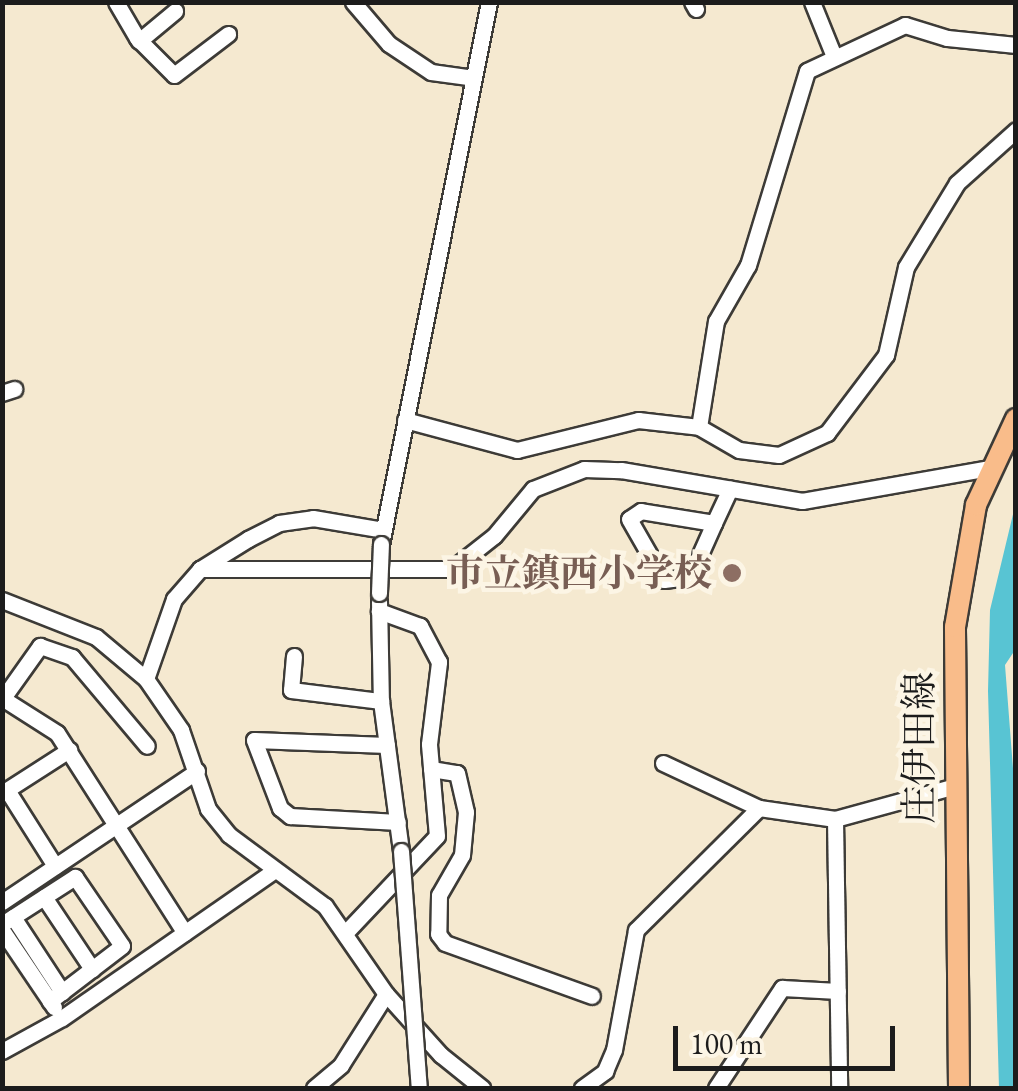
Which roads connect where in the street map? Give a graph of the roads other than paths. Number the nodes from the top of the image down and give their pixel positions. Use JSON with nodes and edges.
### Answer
{"nodes":[{"id":1,"x":116,"y":2,"type":"edge"},
{"id":2,"x":352,"y":2,"type":"edge"},
{"id":3,"x":489,"y":2,"type":"edge"},
{"id":4,"x":812,"y":2,"type":"edge"},
{"id":5,"x":176,"y":11,"type":"dead end"},
{"id":6,"x":228,"y":34,"type":"dead end"},
{"id":7,"x":140,"y":40,"type":"junction"},
{"id":8,"x":1016,"y":45,"type":"edge"},
{"id":9,"x":834,"y":54,"type":"junction"},
{"id":10,"x":474,"y":78,"type":"junction"},
{"id":11,"x":1016,"y":130,"type":"edge"},
{"id":12,"x":1016,"y":419,"type":"edge"},
{"id":13,"x":405,"y":420,"type":"junction"},
{"id":14,"x":699,"y":427,"type":"junction"},
{"id":15,"x":990,"y":468,"type":"junction"},
{"id":16,"x":730,"y":488,"type":"junction"},
{"id":17,"x":714,"y":523,"type":"junction"},
{"id":18,"x":382,"y":537,"type":"junction"},
{"id":19,"x":200,"y":570,"type":"junction"},
{"id":20,"x":2,"y":600,"type":"edge"},
{"id":21,"x":379,"y":611,"type":"junction"},
{"id":22,"x":294,"y":656,"type":"dead end"},
{"id":23,"x":146,"y":679,"type":"junction"},
{"id":24,"x":3,"y":698,"type":"edge"},
{"id":25,"x":382,"y":700,"type":"junction"},
{"id":26,"x":387,"y":744,"type":"junction"},
{"id":27,"x":147,"y":746,"type":"dead end"},
{"id":28,"x":69,"y":750,"type":"junction"},
{"id":29,"x":663,"y":762,"type":"dead end"},
{"id":30,"x":431,"y":770,"type":"junction"},
{"id":31,"x":197,"y":771,"type":"junction"},
{"id":32,"x":6,"y":786,"type":"edge"},
{"id":33,"x":952,"y":787,"type":"junction"},
{"id":34,"x":758,"y":808,"type":"junction"},
{"id":35,"x":835,"y":818,"type":"junction"},
{"id":36,"x":398,"y":822,"type":"junction"},
{"id":37,"x":118,"y":824,"type":"junction"},
{"id":38,"x":55,"y":866,"type":"junction"},
{"id":39,"x":272,"y":872,"type":"junction"},
{"id":40,"x":44,"y":898,"type":"junction"},
{"id":41,"x":2,"y":902,"type":"edge"},
{"id":42,"x":6,"y":924,"type":"edge"},
{"id":43,"x":348,"y":930,"type":"junction"},
{"id":44,"x":185,"y":933,"type":"junction"},
{"id":45,"x":92,"y":969,"type":"junction"},
{"id":46,"x":838,"y":990,"type":"junction"},
{"id":47,"x":386,"y":994,"type":"junction"},
{"id":48,"x":592,"y":996,"type":"dead end"},
{"id":49,"x":56,"y":997,"type":"junction"},
{"id":50,"x":62,"y":1018,"type":"junction"},
{"id":51,"x":2,"y":1051,"type":"edge"},
{"id":52,"x":314,"y":1088,"type":"edge"},
{"id":53,"x":419,"y":1088,"type":"edge"},
{"id":54,"x":482,"y":1088,"type":"edge"},
{"id":55,"x":582,"y":1088,"type":"edge"},
{"id":56,"x":716,"y":1088,"type":"edge"},
{"id":57,"x":839,"y":1088,"type":"edge"},
{"id":58,"x":959,"y":1088,"type":"edge"}],
"edges":[{"from":1,"to":7,"type":"street"},
{"from":2,"to":10,"type":"street"},
{"from":3,"to":10,"type":"street"},
{"from":4,"to":9,"type":"street"},
{"from":5,"to":7,"type":"street"},
{"from":6,"to":7,"type":"street"},
{"from":8,"to":9,"type":"street"},
{"from":9,"to":14,"type":"street"},
{"from":10,"to":13,"type":"street"},
{"from":11,"to":14,"type":"street"},
{"from":12,"to":15,"type":"main road","name":"庄伊田線"},
{"from":13,"to":14,"type":"street"},
{"from":13,"to":18,"type":"street"},
{"from":15,"to":16,"type":"street"},
{"from":15,"to":33,"type":"main road","name":"庄伊田線"},
{"from":16,"to":17,"type":"street"},
{"from":16,"to":19,"type":"street"},
{"from":17,"to":17,"type":"street"},
{"from":18,"to":19,"type":"street"},
{"from":18,"to":21,"type":"street","bridge":true},
{"from":19,"to":23,"type":"street"},
{"from":20,"to":23,"type":"street"},
{"from":21,"to":25,"type":"street"},
{"from":21,"to":30,"type":"street"},
{"from":22,"to":25,"type":"street"},
{"from":23,"to":31,"type":"street"},
{"from":24,"to":27,"type":"street"},
{"from":24,"to":28,"type":"street"},
{"from":25,"to":26,"type":"street"},
{"from":26,"to":36,"type":"street"},
{"from":26,"to":36,"type":"street"},
{"from":28,"to":32,"type":"street"},
{"from":28,"to":37,"type":"street"},
{"from":29,"to":34,"type":"street"},
{"from":30,"to":43,"type":"street"},
{"from":30,"to":48,"type":"street"},
{"from":31,"to":37,"type":"street"},
{"from":31,"to":39,"type":"street"},
{"from":32,"to":38,"type":"street"},
{"from":33,"to":35,"type":"street"},
{"from":33,"to":58,"type":"main road","name":"庄伊田線"},
{"from":34,"to":35,"type":"street"},
{"from":34,"to":55,"type":"street"},
{"from":35,"to":46,"type":"street"},
{"from":36,"to":53,"type":"street","bridge":true},
{"from":37,"to":38,"type":"street"},
{"from":37,"to":44,"type":"street"},
{"from":38,"to":41,"type":"street"},
{"from":39,"to":43,"type":"street"},
{"from":39,"to":44,"type":"street"},
{"from":40,"to":42,"type":"street"},
{"from":40,"to":45,"type":"street"},
{"from":40,"to":45,"type":"street"},
{"from":42,"to":49,"type":"street"},
{"from":43,"to":47,"type":"street"},
{"from":44,"to":50,"type":"street"},
{"from":45,"to":49,"type":"street"},
{"from":46,"to":56,"type":"street"},
{"from":46,"to":57,"type":"street"},
{"from":47,"to":52,"type":"street"},
{"from":47,"to":54,"type":"street"},
{"from":49,"to":50,"type":"street"},
{"from":50,"to":51,"type":"street"}]}
